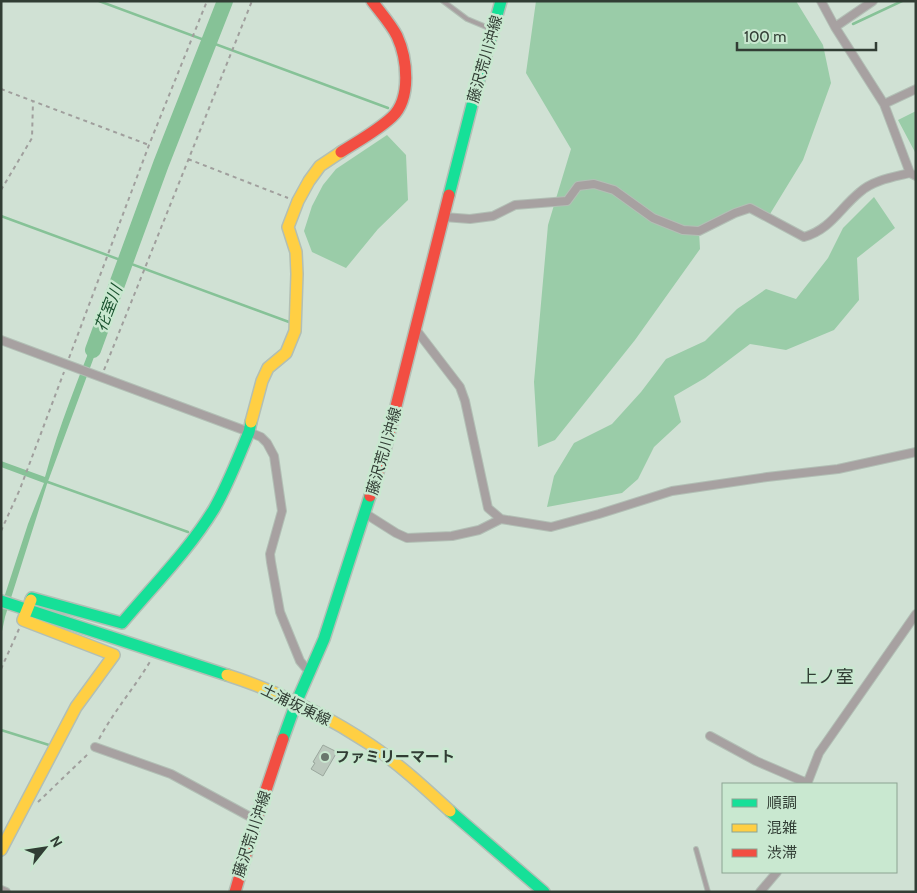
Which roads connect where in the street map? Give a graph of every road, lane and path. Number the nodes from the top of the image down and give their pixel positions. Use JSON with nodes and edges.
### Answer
{"nodes":[{"id":1,"x":207,"y":1,"type":"edge"},
{"id":2,"x":252,"y":1,"type":"edge"},
{"id":3,"x":372,"y":1,"type":"edge"},
{"id":4,"x":443,"y":1,"type":"edge"},
{"id":5,"x":501,"y":1,"type":"edge"},
{"id":6,"x":820,"y":1,"type":"edge"},
{"id":7,"x":872,"y":1,"type":"edge"},
{"id":8,"x":835,"y":27,"type":"junction"},
{"id":9,"x":493,"y":30,"type":"junction"},
{"id":10,"x":1,"y":89,"type":"edge"},
{"id":11,"x":916,"y":89,"type":"edge"},
{"id":12,"x":33,"y":101,"type":"junction"},
{"id":13,"x":884,"y":104,"type":"junction"},
{"id":14,"x":149,"y":145,"type":"junction"},
{"id":15,"x":188,"y":159,"type":"junction"},
{"id":16,"x":913,"y":174,"type":"edge"},
{"id":17,"x":1,"y":190,"type":"edge"},
{"id":18,"x":298,"y":201,"type":"junction"},
{"id":19,"x":444,"y":217,"type":"junction"},
{"id":20,"x":107,"y":260,"type":"dead end"},
{"id":21,"x":417,"y":330,"type":"junction"},
{"id":22,"x":1,"y":340,"type":"edge"},
{"id":23,"x":100,"y":376,"type":"junction"},
{"id":24,"x":249,"y":432,"type":"junction"},
{"id":25,"x":916,"y":452,"type":"edge"},
{"id":26,"x":27,"y":469,"type":"dead end"},
{"id":27,"x":366,"y":514,"type":"junction"},
{"id":28,"x":502,"y":519,"type":"junction"},
{"id":29,"x":1,"y":532,"type":"edge"},
{"id":30,"x":1,"y":601,"type":"edge"},
{"id":31,"x":24,"y":613,"type":"junction"},
{"id":32,"x":916,"y":614,"type":"edge"},
{"id":33,"x":1,"y":669,"type":"edge"},
{"id":34,"x":311,"y":672,"type":"junction"},
{"id":35,"x":296,"y":703,"type":"junction"},
{"id":36,"x":710,"y":736,"type":"dead end"},
{"id":37,"x":95,"y":747,"type":"dead end"},
{"id":38,"x":805,"y":783,"type":"edge"},
{"id":39,"x":807,"y":783,"type":"edge"},
{"id":40,"x":256,"y":820,"type":"junction"},
{"id":41,"x":696,"y":849,"type":"dead end"},
{"id":42,"x":1,"y":850,"type":"edge"},
{"id":43,"x":776,"y":873,"type":"edge"},
{"id":44,"x":1,"y":890,"type":"edge"},
{"id":45,"x":6,"y":892,"type":"edge"},
{"id":46,"x":235,"y":892,"type":"edge"},
{"id":47,"x":544,"y":892,"type":"edge"},
{"id":48,"x":708,"y":892,"type":"edge"},
{"id":49,"x":760,"y":892,"type":"edge"}],
"edges":[{"from":1,"to":14,"type":"path"},
{"from":2,"to":15,"type":"path"},
{"from":3,"to":18,"type":"main road"},
{"from":4,"to":9,"type":"lane"},
{"from":5,"to":9,"type":"main road","name":"藤沢荒川沖線"},
{"from":6,"to":8,"type":"street"},
{"from":7,"to":8,"type":"street"},
{"from":8,"to":13,"type":"street"},
{"from":9,"to":19,"type":"main road","name":"藤沢荒川沖線"},
{"from":10,"to":12,"type":"path"},
{"from":11,"to":13,"type":"street"},
{"from":12,"to":14,"type":"path"},
{"from":12,"to":17,"type":"path"},
{"from":13,"to":16,"type":"street"},
{"from":14,"to":20,"type":"path"},
{"from":15,"to":18,"type":"path"},
{"from":15,"to":23,"type":"path"},
{"from":16,"to":19,"type":"street"},
{"from":18,"to":24,"type":"main road"},
{"from":19,"to":21,"type":"main road","name":"藤沢荒川沖線"},
{"from":21,"to":27,"type":"main road","name":"藤沢荒川沖線"},
{"from":21,"to":28,"type":"street"},
{"from":22,"to":23,"type":"street"},
{"from":23,"to":24,"type":"street"},
{"from":24,"to":31,"type":"main road"},
{"from":24,"to":34,"type":"street"},
{"from":25,"to":28,"type":"street"},
{"from":26,"to":29,"type":"path"},
{"from":27,"to":28,"type":"street"},
{"from":27,"to":34,"type":"main road","name":"藤沢荒川沖線"},
{"from":30,"to":31,"type":"main road","name":"土浦坂東線"},
{"from":31,"to":33,"type":"path"},
{"from":31,"to":35,"type":"main road","name":"土浦坂東線"},
{"from":31,"to":42,"type":"main road"},
{"from":32,"to":39,"type":"street"},
{"from":34,"to":35,"type":"main road","name":"藤沢荒川沖線"},
{"from":35,"to":40,"type":"main road","name":"藤沢荒川沖線"},
{"from":35,"to":47,"type":"main road","name":"土浦坂東線"},
{"from":36,"to":38,"type":"street"},
{"from":37,"to":40,"type":"street"},
{"from":40,"to":46,"type":"main road","name":"藤沢荒川沖線"},
{"from":41,"to":48,"type":"lane"},
{"from":43,"to":49,"type":"street"},
{"from":44,"to":45,"type":"street"}]}
